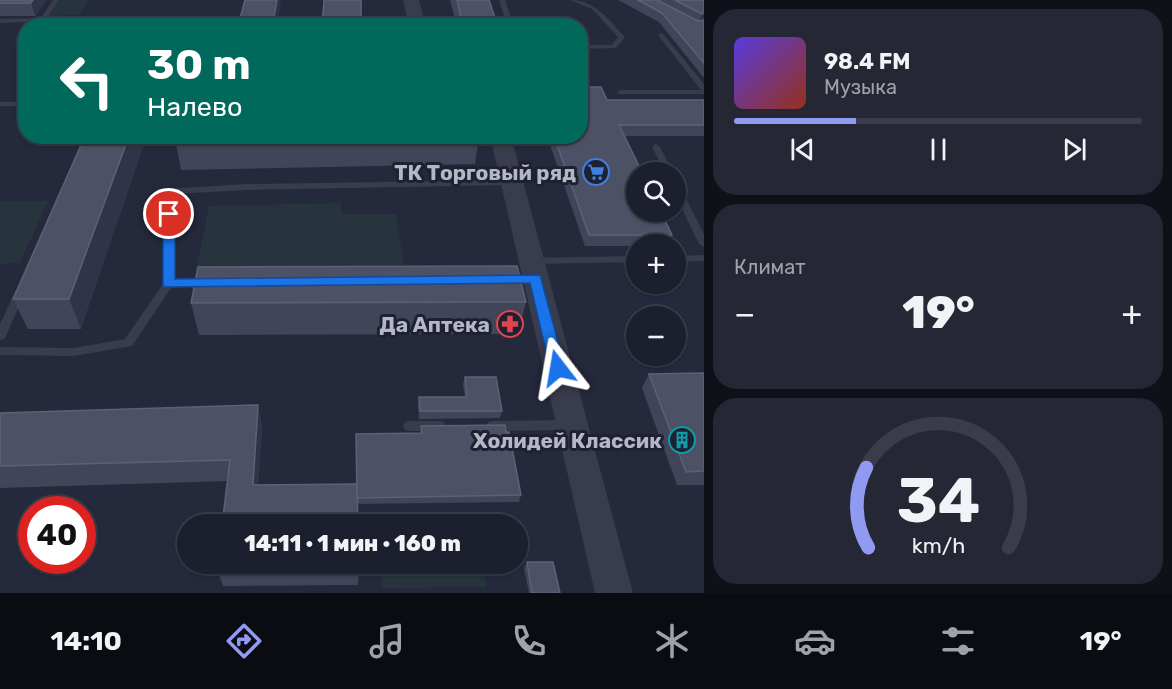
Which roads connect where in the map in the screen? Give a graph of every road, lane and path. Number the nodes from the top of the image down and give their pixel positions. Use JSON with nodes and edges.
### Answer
{"nodes":[{"id":1,"x":56,"y":0,"type":"edge"},
{"id":2,"x":411,"y":0,"type":"edge"},
{"id":3,"x":502,"y":0,"type":"edge"},
{"id":4,"x":573,"y":0,"type":"edge"},
{"id":5,"x":44,"y":18,"type":"edge"},
{"id":6,"x":416,"y":18,"type":"edge"},
{"id":7,"x":509,"y":18,"type":"edge"},
{"id":8,"x":0,"y":21,"type":"edge"},
{"id":9,"x":18,"y":21,"type":"edge"},
{"id":10,"x":661,"y":35,"type":"dead end"},
{"id":11,"x":588,"y":47,"type":"edge"},
{"id":12,"x":704,"y":91,"type":"edge"},
{"id":13,"x":621,"y":92,"type":"dead end"},
{"id":14,"x":0,"y":104,"type":"edge"},
{"id":15,"x":18,"y":104,"type":"edge"},
{"id":16,"x":502,"y":144,"type":"edge"},
{"id":17,"x":657,"y":147,"type":"dead end"},
{"id":18,"x":664,"y":162,"type":"edge"},
{"id":19,"x":512,"y":183,"type":"junction"},
{"id":20,"x":686,"y":207,"type":"edge"},
{"id":21,"x":704,"y":244,"type":"edge"},
{"id":22,"x":704,"y":258,"type":"edge"},
{"id":23,"x":686,"y":259,"type":"edge"},
{"id":24,"x":626,"y":261,"type":"edge"},
{"id":25,"x":530,"y":273,"type":"junction"},
{"id":26,"x":225,"y":282,"type":"edge"},
{"id":27,"x":24,"y":283,"type":"edge"},
{"id":28,"x":168,"y":284,"type":"junction"},
{"id":29,"x":0,"y":336,"type":"edge"},
{"id":30,"x":0,"y":351,"type":"edge"},
{"id":31,"x":572,"y":424,"type":"junction"},
{"id":32,"x":409,"y":426,"type":"dead end"},
{"id":33,"x":451,"y":426,"type":"edge"},
{"id":34,"x":483,"y":426,"type":"edge"},
{"id":35,"x":614,"y":593,"type":"edge"}],
"edges":[{"from":1,"to":5,"type":"lane"},
{"from":2,"to":6,"type":"street"},
{"from":3,"to":7,"type":"lane"},
{"from":4,"to":11,"type":"lane"},
{"from":8,"to":9,"type":"lane"},
{"from":10,"to":12,"type":"lane"},
{"from":12,"to":13,"type":"lane"},
{"from":14,"to":15,"type":"lane"},
{"from":16,"to":19,"type":"street"},
{"from":17,"to":18,"type":"lane"},
{"from":19,"to":25,"type":"street"},
{"from":19,"to":28,"type":"lane"},
{"from":20,"to":21,"type":"lane"},
{"from":22,"to":23,"type":"lane"},
{"from":24,"to":25,"type":"lane"},
{"from":25,"to":31,"type":"street"},
{"from":26,"to":28,"type":"lane"},
{"from":27,"to":29,"type":"lane"},
{"from":28,"to":30,"type":"lane"},
{"from":31,"to":34,"type":"lane"},
{"from":31,"to":35,"type":"street"},
{"from":32,"to":33,"type":"lane"}]}
